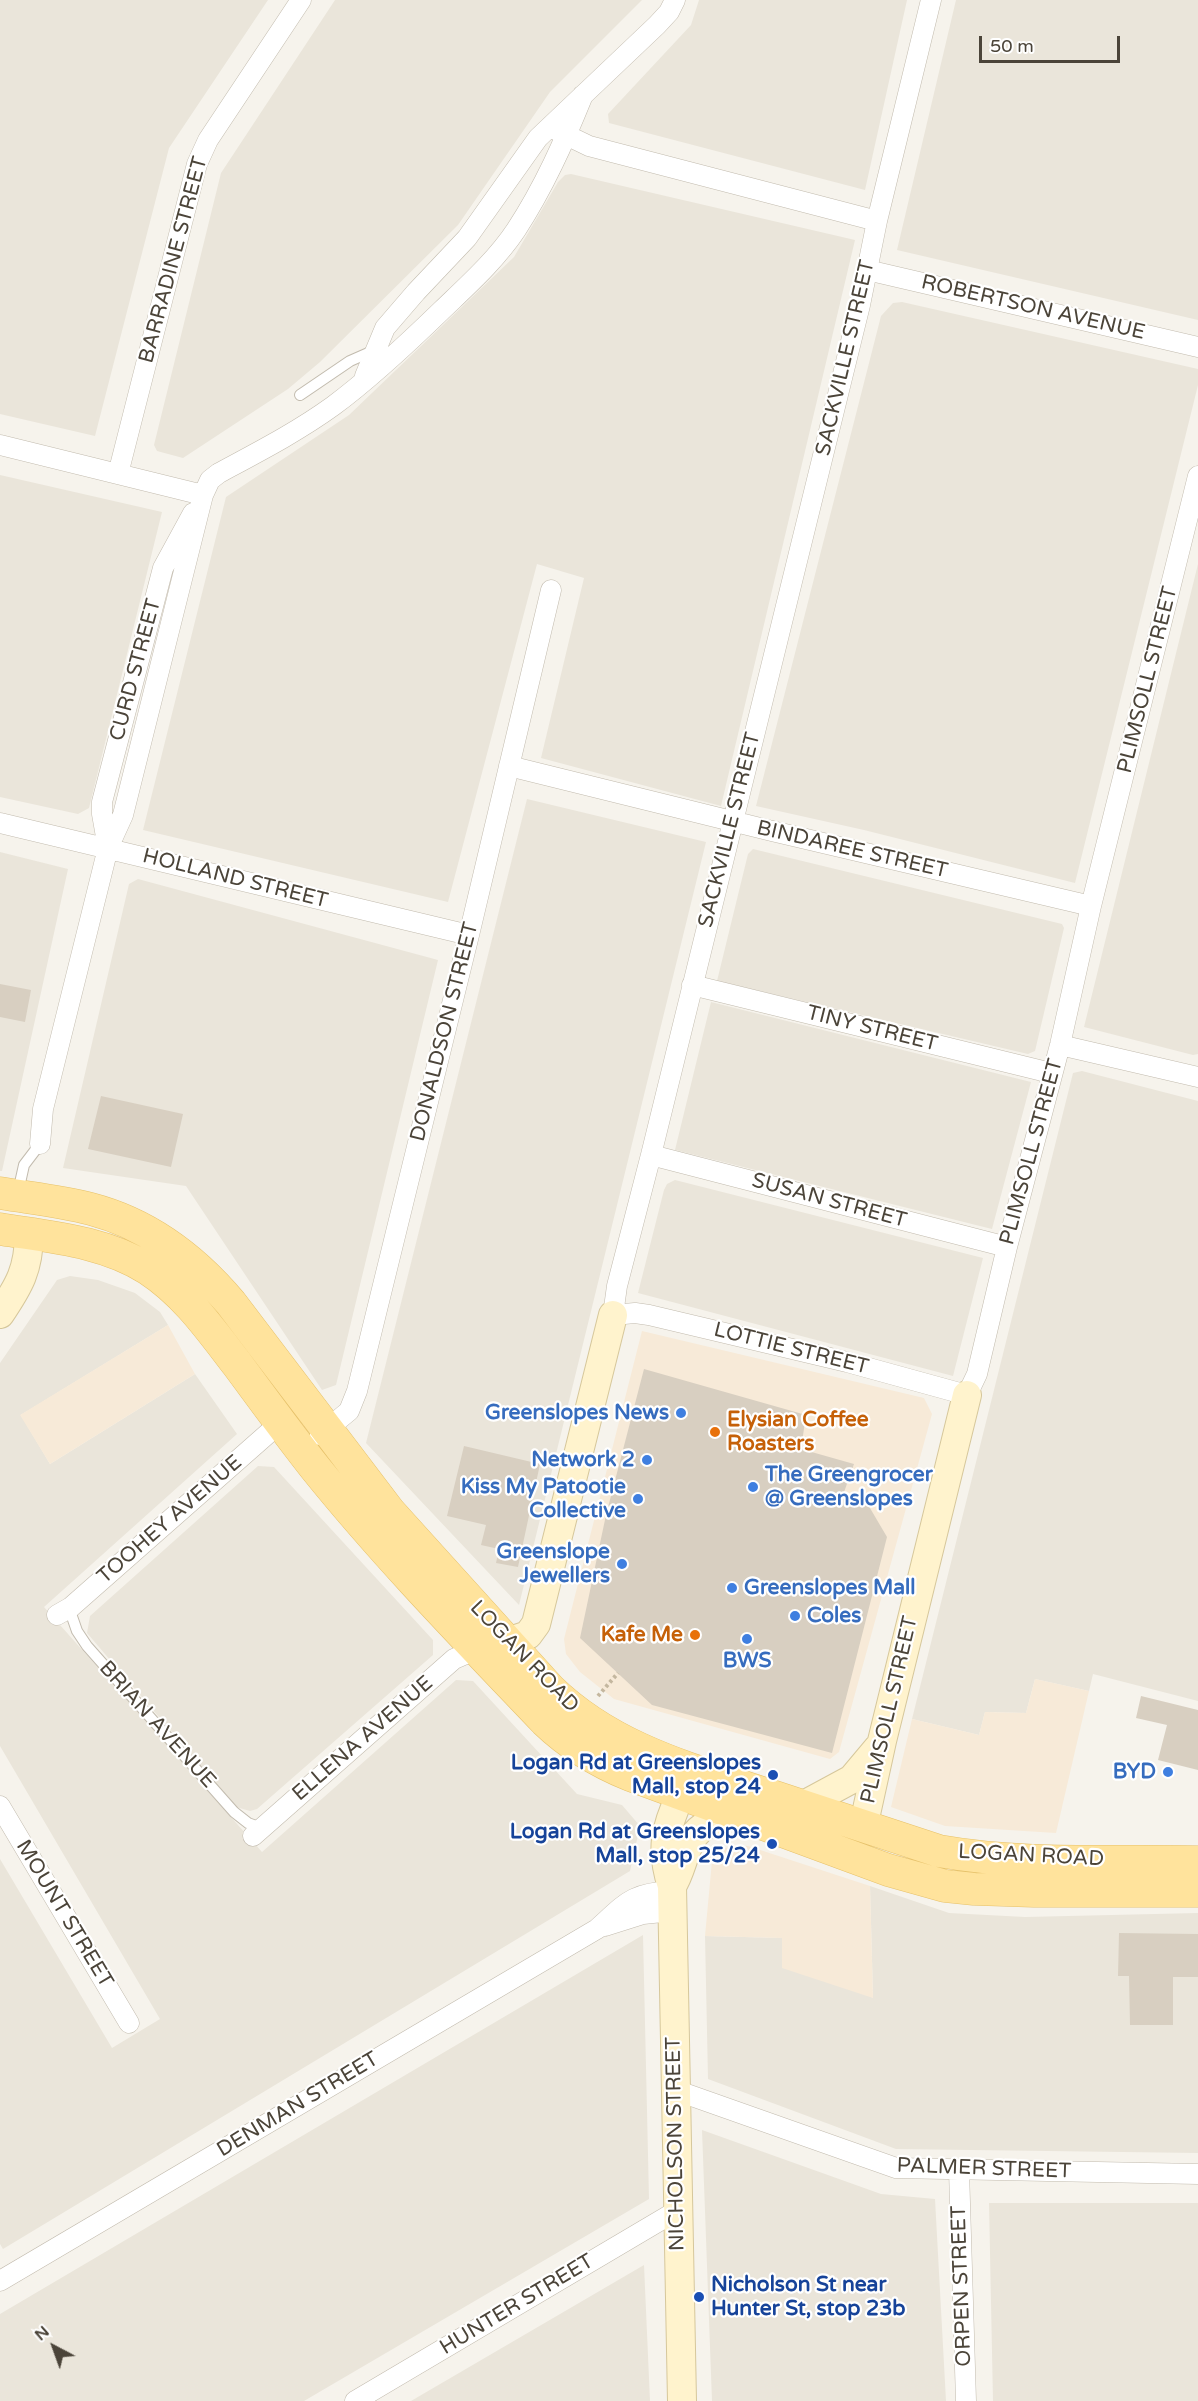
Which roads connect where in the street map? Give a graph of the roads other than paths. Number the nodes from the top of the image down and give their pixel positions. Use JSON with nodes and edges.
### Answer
{"nodes":[{"id":1,"x":301,"y":0,"type":"edge"},
{"id":2,"x":675,"y":0,"type":"edge"},
{"id":3,"x":931,"y":0,"type":"edge"},
{"id":4,"x":583,"y":95,"type":"junction"},
{"id":5,"x":549,"y":126,"type":"junction"},
{"id":6,"x":566,"y":136,"type":"junction"},
{"id":7,"x":877,"y":220,"type":"junction"},
{"id":8,"x":867,"y":270,"type":"junction"},
{"id":9,"x":1198,"y":347,"type":"edge"},
{"id":10,"x":385,"y":352,"type":"junction"},
{"id":11,"x":300,"y":395,"type":"dead end"},
{"id":12,"x":0,"y":445,"type":"edge"},
{"id":13,"x":117,"y":474,"type":"junction"},
{"id":14,"x":1198,"y":476,"type":"edge"},
{"id":15,"x":202,"y":498,"type":"junction"},
{"id":16,"x":551,"y":590,"type":"dead end"},
{"id":17,"x":509,"y":766,"type":"junction"},
{"id":18,"x":732,"y":821,"type":"junction"},
{"id":19,"x":0,"y":823,"type":"edge"},
{"id":20,"x":108,"y":848,"type":"junction"},
{"id":21,"x":1091,"y":906,"type":"junction"},
{"id":22,"x":469,"y":935,"type":"junction"},
{"id":23,"x":692,"y":985,"type":"junction"},
{"id":24,"x":1060,"y":1045,"type":"junction"},
{"id":25,"x":1051,"y":1073,"type":"junction"},
{"id":26,"x":1198,"y":1077,"type":"edge"},
{"id":27,"x":40,"y":1144,"type":"joint"},
{"id":28,"x":651,"y":1155,"type":"junction"},
{"id":29,"x":9,"y":1194,"type":"edge"},
{"id":30,"x":15,"y":1231,"type":"edge"},
{"id":31,"x":1007,"y":1247,"type":"junction"},
{"id":32,"x":0,"y":1314,"type":"edge"},
{"id":33,"x":614,"y":1315,"type":"junction"},
{"id":34,"x":967,"y":1395,"type":"junction"},
{"id":35,"x":305,"y":1403,"type":"junction"},
{"id":36,"x":281,"y":1422,"type":"junction"},
{"id":37,"x":326,"y":1430,"type":"junction"},
{"id":38,"x":300,"y":1449,"type":"junction"},
{"id":39,"x":63,"y":1612,"type":"joint"},
{"id":40,"x":507,"y":1642,"type":"junction"},
{"id":41,"x":477,"y":1649,"type":"junction"},
{"id":42,"x":882,"y":1741,"type":"junction"},
{"id":43,"x":688,"y":1782,"type":"junction"},
{"id":44,"x":0,"y":1806,"type":"edge"},
{"id":45,"x":802,"y":1806,"type":"junction"},
{"id":46,"x":734,"y":1813,"type":"junction"},
{"id":47,"x":866,"y":1827,"type":"junction"},
{"id":48,"x":257,"y":1832,"type":"joint"},
{"id":49,"x":1198,"y":1862,"type":"edge"},
{"id":50,"x":945,"y":1886,"type":"junction"},
{"id":51,"x":1198,"y":1892,"type":"edge"},
{"id":52,"x":672,"y":1896,"type":"junction"},
{"id":53,"x":129,"y":2023,"type":"dead end"},
{"id":54,"x":675,"y":2090,"type":"junction"},
{"id":55,"x":959,"y":2170,"type":"junction"},
{"id":56,"x":1198,"y":2174,"type":"edge"},
{"id":57,"x":678,"y":2210,"type":"junction"},
{"id":58,"x":0,"y":2281,"type":"edge"},
{"id":59,"x":355,"y":2401,"type":"edge"},
{"id":60,"x":682,"y":2401,"type":"edge"},
{"id":61,"x":966,"y":2401,"type":"edge"}],
"edges":[{"from":1,"to":13,"type":"street","name":"BARRADINE STREET"},
{"from":2,"to":4,"type":"street"},
{"from":3,"to":7,"type":"street","name":"SACKVILLE STREET"},
{"from":4,"to":5,"type":"street"},
{"from":4,"to":6,"type":"street"},
{"from":5,"to":6,"type":"street"},
{"from":5,"to":10,"type":"street"},
{"from":6,"to":7,"type":"street"},
{"from":6,"to":10,"type":"street"},
{"from":7,"to":8,"type":"street","name":"SACKVILLE STREET"},
{"from":8,"to":9,"type":"street","name":"ROBERTSON AVENUE"},
{"from":8,"to":18,"type":"street","name":"SACKVILLE STREET"},
{"from":10,"to":11,"type":"lane"},
{"from":10,"to":15,"type":"street","name":"CURD STREET"},
{"from":12,"to":13,"type":"street"},
{"from":13,"to":15,"type":"street"},
{"from":14,"to":21,"type":"street","name":"PLIMSOLL STREET"},
{"from":15,"to":20,"type":"street","name":"CURD STREET"},
{"from":16,"to":17,"type":"street","name":"DONALDSON STREET"},
{"from":17,"to":18,"type":"street","name":"BINDAREE STREET"},
{"from":17,"to":22,"type":"street","name":"DONALDSON STREET"},
{"from":18,"to":21,"type":"street","name":"BINDAREE STREET"},
{"from":18,"to":23,"type":"street","name":"SACKVILLE STREET"},
{"from":19,"to":20,"type":"street","name":"HOLLAND STREET"},
{"from":20,"to":22,"type":"street","name":"HOLLAND STREET"},
{"from":20,"to":27,"type":"street","name":"CURD STREET"},
{"from":21,"to":24,"type":"street","name":"PLIMSOLL STREET"},
{"from":22,"to":37,"type":"street","name":"DONALDSON STREET"},
{"from":23,"to":25,"type":"street","name":"TINY STREET"},
{"from":23,"to":28,"type":"street","name":"SACKVILLE STREET"},
{"from":24,"to":25,"type":"street","name":"PLIMSOLL STREET"},
{"from":24,"to":26,"type":"street"},
{"from":25,"to":31,"type":"street","name":"PLIMSOLL STREET"},
{"from":27,"to":29,"type":"lane","name":"CURD STREET"},
{"from":28,"to":31,"type":"street","name":"SUSAN STREET"},
{"from":28,"to":33,"type":"street","name":"SACKVILLE STREET"},
{"from":29,"to":30,"type":"main road"},
{"from":29,"to":35,"type":"main road","name":"LOGAN ROAD"},
{"from":30,"to":32,"type":"street"},
{"from":30,"to":36,"type":"main road","name":"LOGAN ROAD"},
{"from":31,"to":34,"type":"street","name":"PLIMSOLL STREET"},
{"from":33,"to":34,"type":"street","name":"LOTTIE STREET"},
{"from":33,"to":40,"type":"street","name":"SACKVILLE STREET"},
{"from":34,"to":42,"type":"street","name":"PLIMSOLL STREET"},
{"from":35,"to":36,"type":"main road"},
{"from":35,"to":37,"type":"main road","name":"LOGAN ROAD"},
{"from":36,"to":38,"type":"main road","name":"LOGAN ROAD"},
{"from":36,"to":39,"type":"street","name":"TOOHEY AVENUE"},
{"from":37,"to":38,"type":"street","name":"DONALDSON STREET"},
{"from":37,"to":40,"type":"main road","name":"LOGAN ROAD"},
{"from":38,"to":41,"type":"main road","name":"LOGAN ROAD"},
{"from":39,"to":48,"type":"lane","name":"BRIAN AVENUE"},
{"from":40,"to":41,"type":"main road"},
{"from":40,"to":43,"type":"main road","name":"LOGAN ROAD"},
{"from":41,"to":43,"type":"main road","name":"LOGAN ROAD"},
{"from":41,"to":48,"type":"street","name":"ELLENA AVENUE"},
{"from":42,"to":45,"type":"street"},
{"from":42,"to":47,"type":"street","name":"PLIMSOLL STREET"},
{"from":43,"to":45,"type":"main road","name":"LOGAN ROAD"},
{"from":43,"to":46,"type":"main road","name":"LOGAN ROAD"},
{"from":43,"to":52,"type":"street","name":"NICHOLSON STREET"},
{"from":44,"to":53,"type":"street","name":"MOUNT STREET"},
{"from":45,"to":47,"type":"main road","name":"LOGAN ROAD"},
{"from":46,"to":50,"type":"main road","name":"LOGAN ROAD"},
{"from":46,"to":52,"type":"street","name":"NICHOLSON STREET"},
{"from":47,"to":49,"type":"main road","name":"LOGAN ROAD"},
{"from":47,"to":50,"type":"main road"},
{"from":50,"to":51,"type":"main road","name":"LOGAN ROAD"},
{"from":52,"to":54,"type":"street","name":"NICHOLSON STREET"},
{"from":52,"to":58,"type":"street","name":"DENMAN STREET"},
{"from":54,"to":55,"type":"street","name":"PALMER STREET"},
{"from":54,"to":57,"type":"street","name":"NICHOLSON STREET"},
{"from":55,"to":56,"type":"street","name":"PALMER STREET"},
{"from":55,"to":61,"type":"street","name":"ORPEN STREET"},
{"from":57,"to":59,"type":"street","name":"HUNTER STREET"},
{"from":57,"to":60,"type":"street","name":"NICHOLSON STREET"}]}
